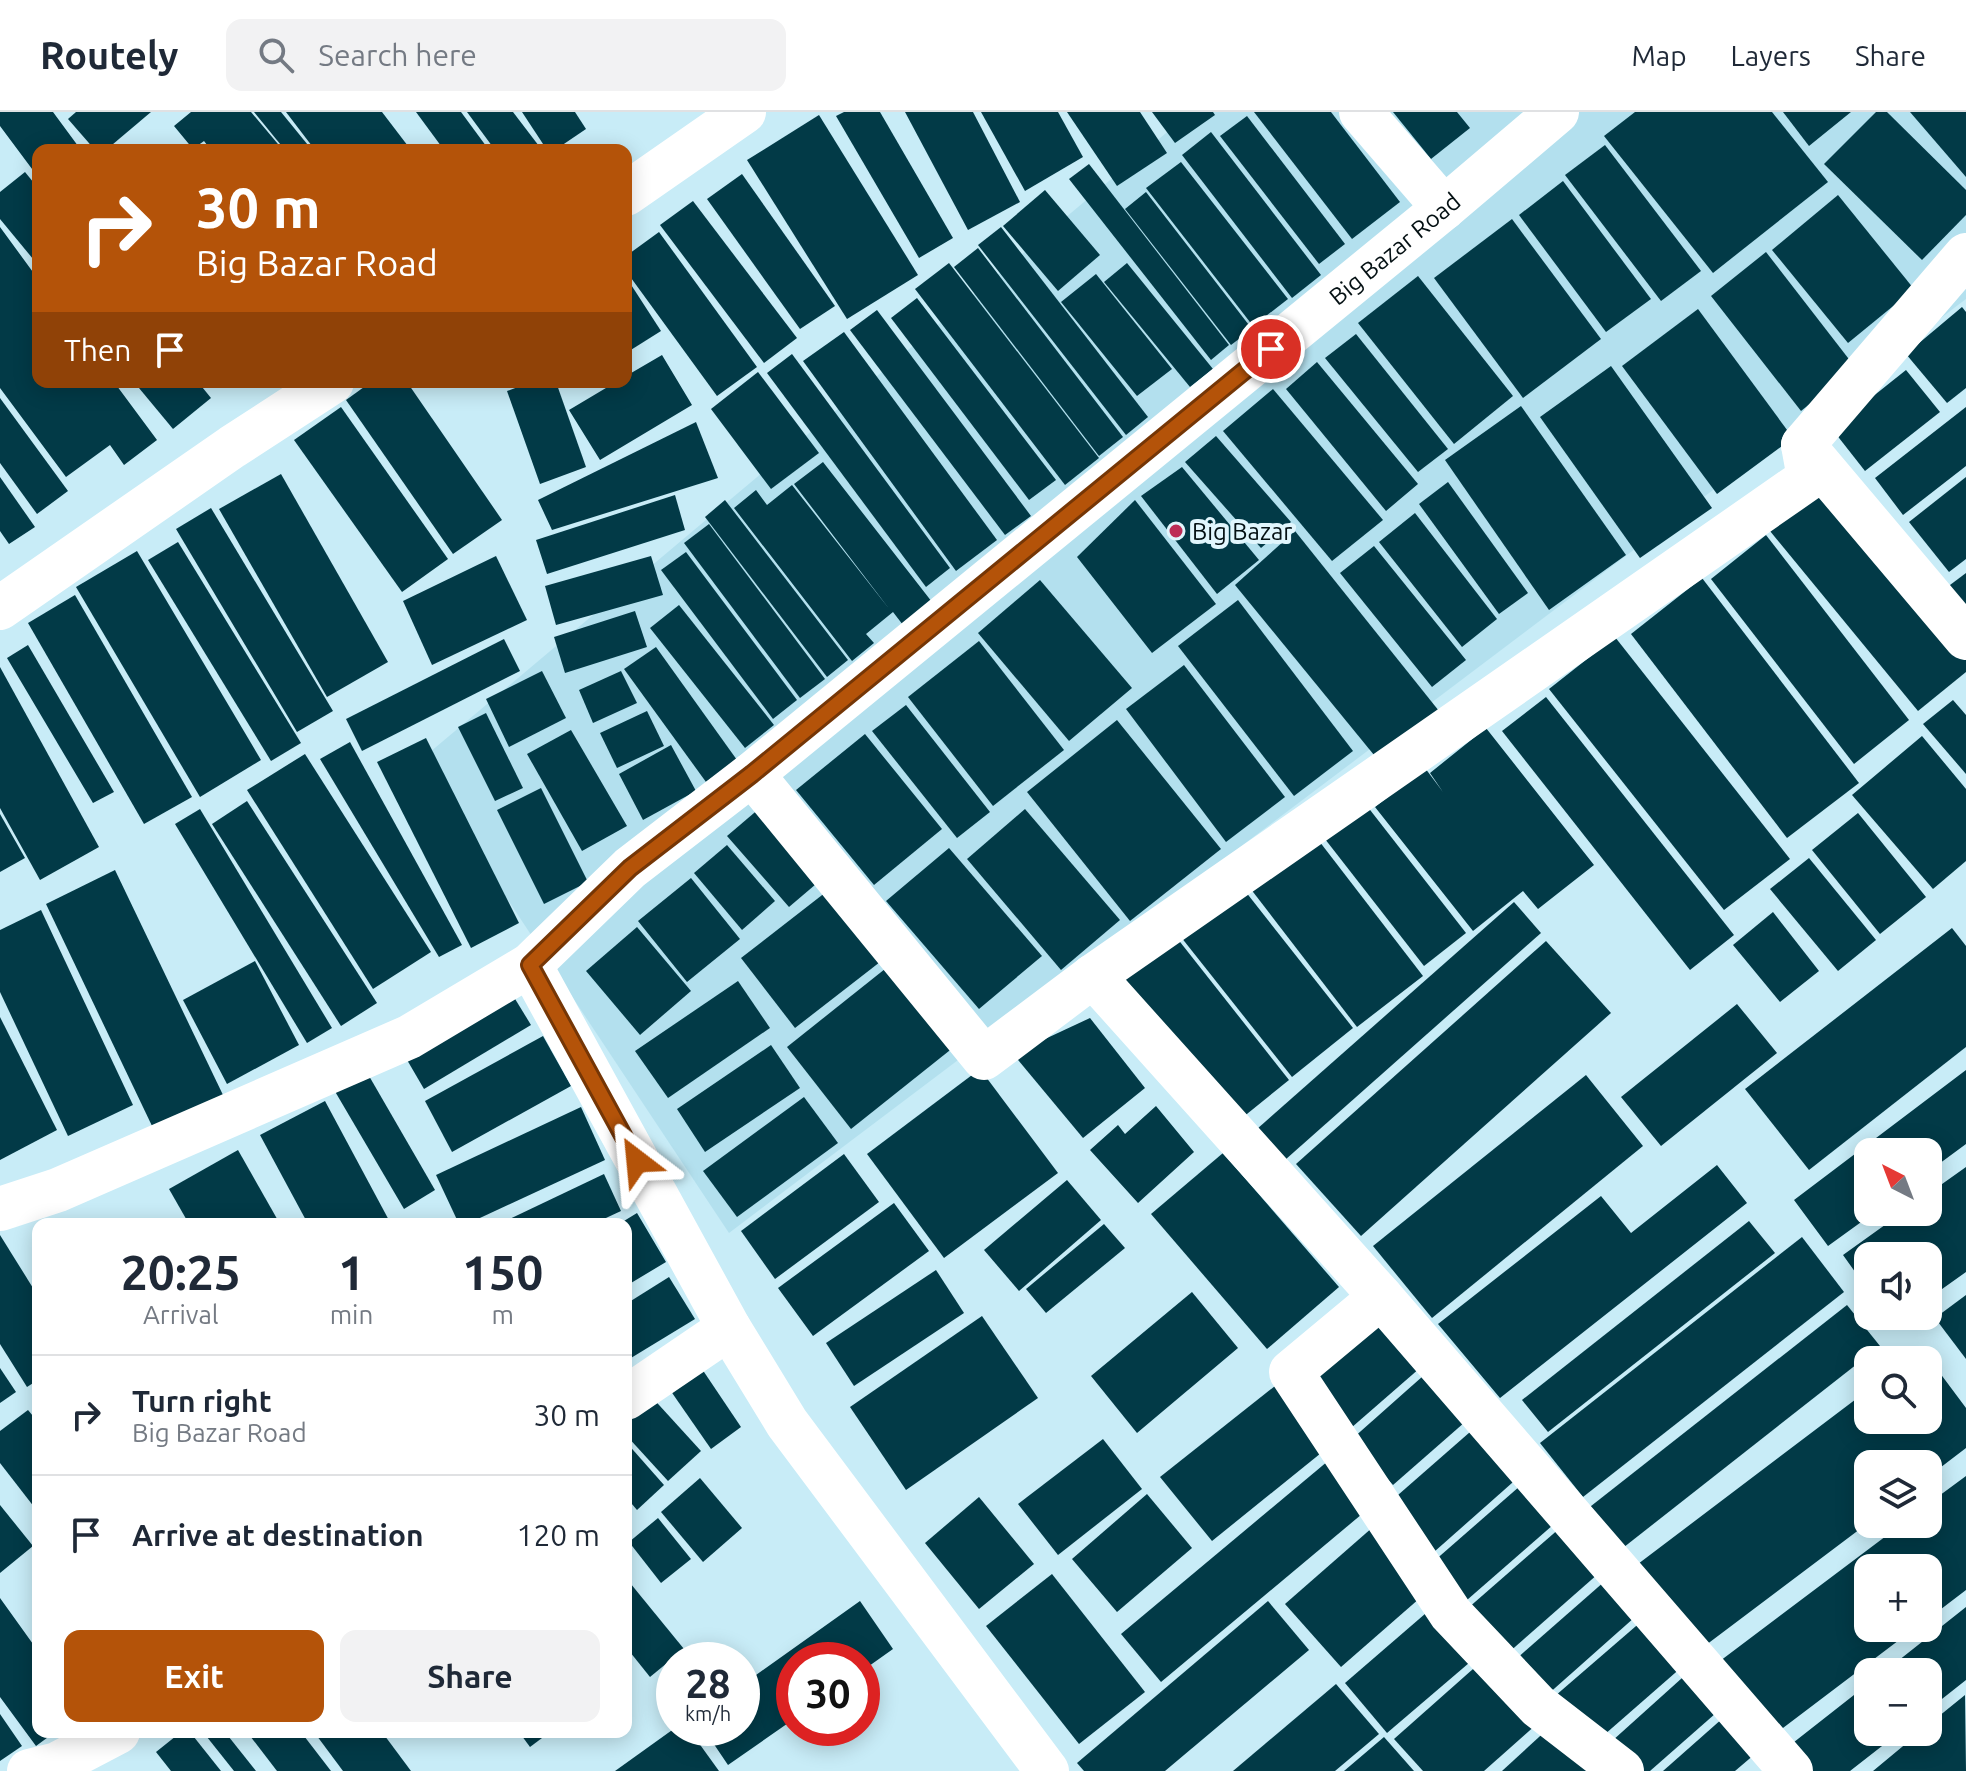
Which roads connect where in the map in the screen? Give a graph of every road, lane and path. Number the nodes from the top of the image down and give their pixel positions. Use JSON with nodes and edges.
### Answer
{"nodes":[{"id":1,"x":744,"y":112,"type":"edge"},
{"id":2,"x":1361,"y":112,"type":"edge"},
{"id":3,"x":1557,"y":112,"type":"edge"},
{"id":4,"x":632,"y":190,"type":"edge"},
{"id":5,"x":1444,"y":208,"type":"junction"},
{"id":6,"x":1966,"y":255,"type":"edge"},
{"id":7,"x":323,"y":388,"type":"edge"},
{"id":8,"x":1803,"y":445,"type":"junction"},
{"id":9,"x":0,"y":608,"type":"edge"},
{"id":10,"x":1966,"y":638,"type":"edge"},
{"id":11,"x":752,"y":774,"type":"junction"},
{"id":12,"x":530,"y":965,"type":"junction"},
{"id":13,"x":1093,"y":976,"type":"junction"},
{"id":14,"x":0,"y":1209,"type":"edge"},
{"id":15,"x":1381,"y":1297,"type":"junction"},
{"id":16,"x":729,"y":1328,"type":"junction"},
{"id":17,"x":632,"y":1394,"type":"edge"},
{"id":18,"x":104,"y":1748,"type":"edge"},
{"id":19,"x":29,"y":1771,"type":"edge"},
{"id":20,"x":1047,"y":1771,"type":"edge"},
{"id":21,"x":1622,"y":1771,"type":"edge"},
{"id":22,"x":1791,"y":1771,"type":"edge"}],
"edges":[{"from":1,"to":4,"type":"street"},
{"from":2,"to":5,"type":"street"},
{"from":3,"to":5,"type":"street","name":"Big Bazar Road"},
{"from":5,"to":11,"type":"street","name":"Big Bazar Road"},
{"from":6,"to":8,"type":"street"},
{"from":7,"to":9,"type":"street"},
{"from":8,"to":10,"type":"street"},
{"from":8,"to":13,"type":"street"},
{"from":11,"to":12,"type":"street","name":"Big Bazar Road"},
{"from":11,"to":13,"type":"street"},
{"from":12,"to":14,"type":"street","name":"Big Bazar Road"},
{"from":12,"to":16,"type":"street"},
{"from":13,"to":15,"type":"street"},
{"from":15,"to":21,"type":"street"},
{"from":15,"to":22,"type":"street"},
{"from":16,"to":17,"type":"street"},
{"from":16,"to":20,"type":"street"},
{"from":18,"to":19,"type":"street"}]}
